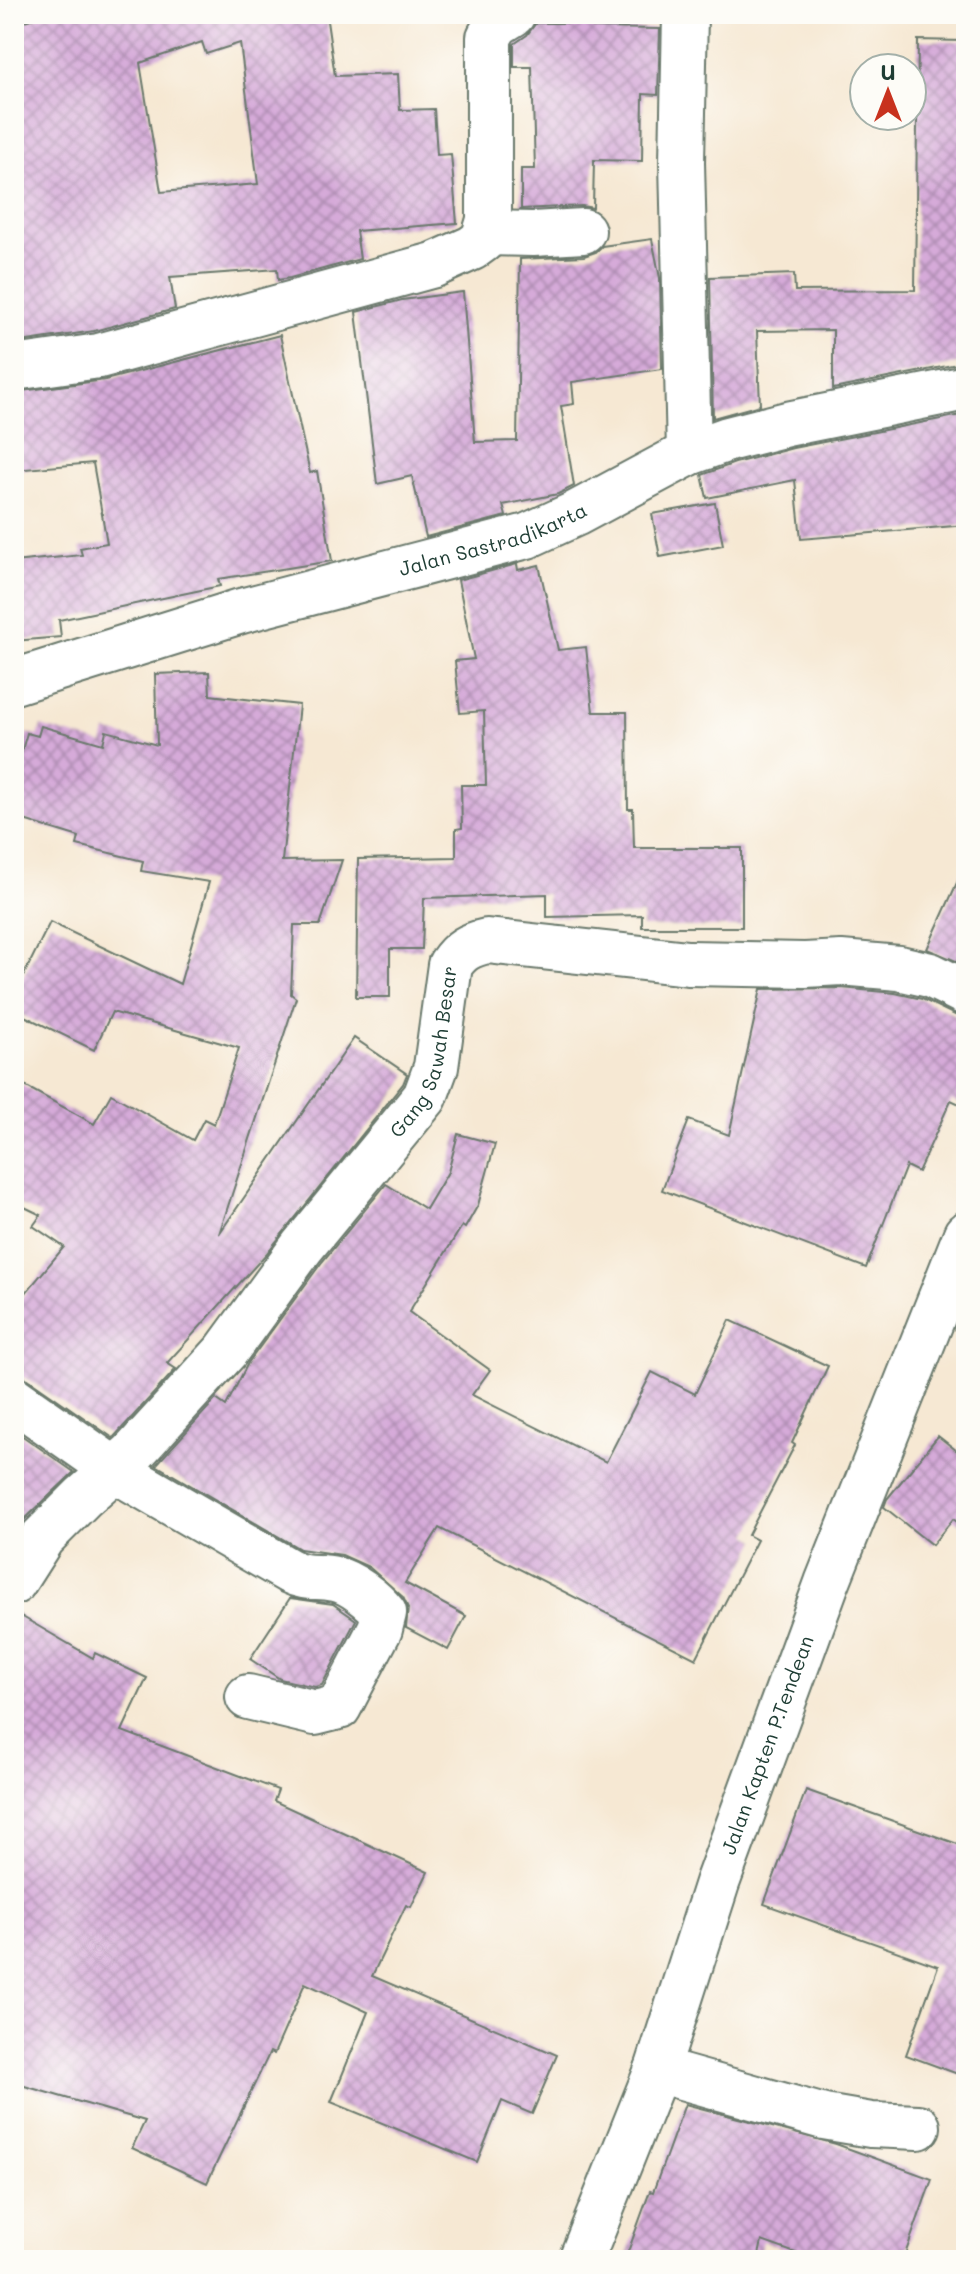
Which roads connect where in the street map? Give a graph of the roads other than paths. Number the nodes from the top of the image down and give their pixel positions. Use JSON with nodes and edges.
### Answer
{"nodes":[{"id":1,"x":513,"y":14,"type":"edge"},
{"id":2,"x":685,"y":14,"type":"edge"},
{"id":3,"x":583,"y":231,"type":"dead end"},
{"id":4,"x":486,"y":233,"type":"junction"},
{"id":5,"x":14,"y":368,"type":"edge"},
{"id":6,"x":966,"y":388,"type":"edge"},
{"id":7,"x":689,"y":453,"type":"junction"},
{"id":8,"x":14,"y":682,"type":"edge"},
{"id":9,"x":966,"y":993,"type":"edge"},
{"id":10,"x":966,"y":1234,"type":"edge"},
{"id":11,"x":14,"y":1399,"type":"edge"},
{"id":12,"x":115,"y":1470,"type":"junction"},
{"id":13,"x":14,"y":1582,"type":"edge"},
{"id":14,"x":248,"y":1697,"type":"dead end"},
{"id":15,"x":657,"y":2070,"type":"junction"},
{"id":16,"x":918,"y":2127,"type":"dead end"},
{"id":17,"x":581,"y":2260,"type":"edge"}],
"edges":[{"from":1,"to":4,"type":"street"},
{"from":2,"to":7,"type":"street"},
{"from":3,"to":4,"type":"street"},
{"from":4,"to":5,"type":"street"},
{"from":6,"to":7,"type":"street","name":"Jalan Sastradikarta"},
{"from":7,"to":8,"type":"street","name":"Jalan Sastradikarta"},
{"from":9,"to":12,"type":"street","name":"Gang Sawah Besar"},
{"from":10,"to":15,"type":"street","name":"Jalan Kapten P.Tendean"},
{"from":11,"to":12,"type":"street"},
{"from":12,"to":13,"type":"street","name":"Gang Sawah Besar"},
{"from":12,"to":14,"type":"street"},
{"from":15,"to":16,"type":"street"},
{"from":15,"to":17,"type":"street","name":"Jalan Kapten P.Tendean"}]}
